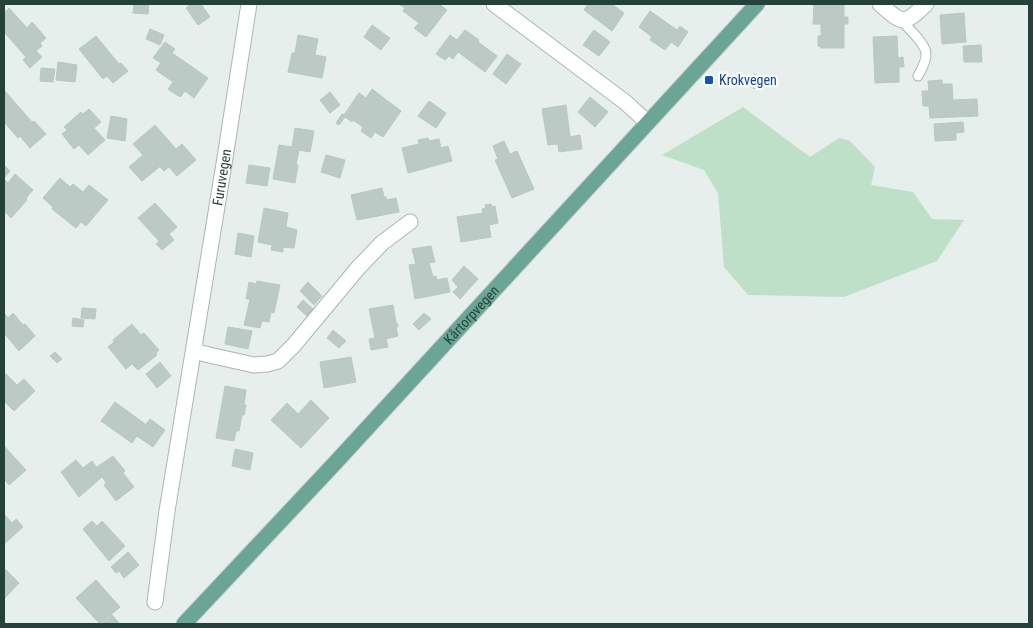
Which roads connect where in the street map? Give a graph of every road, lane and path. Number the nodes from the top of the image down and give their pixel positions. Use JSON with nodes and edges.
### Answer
{"nodes":[{"id":1,"x":249,"y":4,"type":"edge"},
{"id":2,"x":494,"y":4,"type":"edge"},
{"id":3,"x":757,"y":4,"type":"edge"},
{"id":4,"x":880,"y":4,"type":"edge"},
{"id":5,"x":926,"y":4,"type":"edge"},
{"id":6,"x":902,"y":20,"type":"junction"},
{"id":7,"x":918,"y":76,"type":"dead end"},
{"id":8,"x":648,"y":122,"type":"junction"},
{"id":9,"x":410,"y":222,"type":"dead end"},
{"id":10,"x":194,"y":351,"type":"junction"},
{"id":11,"x":155,"y":602,"type":"dead end"},
{"id":12,"x":184,"y":624,"type":"edge"}],
"edges":[{"from":1,"to":10,"type":"street","name":"Furuvegen"},
{"from":2,"to":8,"type":"street"},
{"from":3,"to":8,"type":"main road","name":"Kårtorpvegen"},
{"from":4,"to":6,"type":"street"},
{"from":5,"to":6,"type":"street"},
{"from":6,"to":7,"type":"lane"},
{"from":8,"to":12,"type":"main road","name":"Kårtorpvegen"},
{"from":9,"to":10,"type":"street"},
{"from":10,"to":11,"type":"street","name":"Furuvegen"}]}
